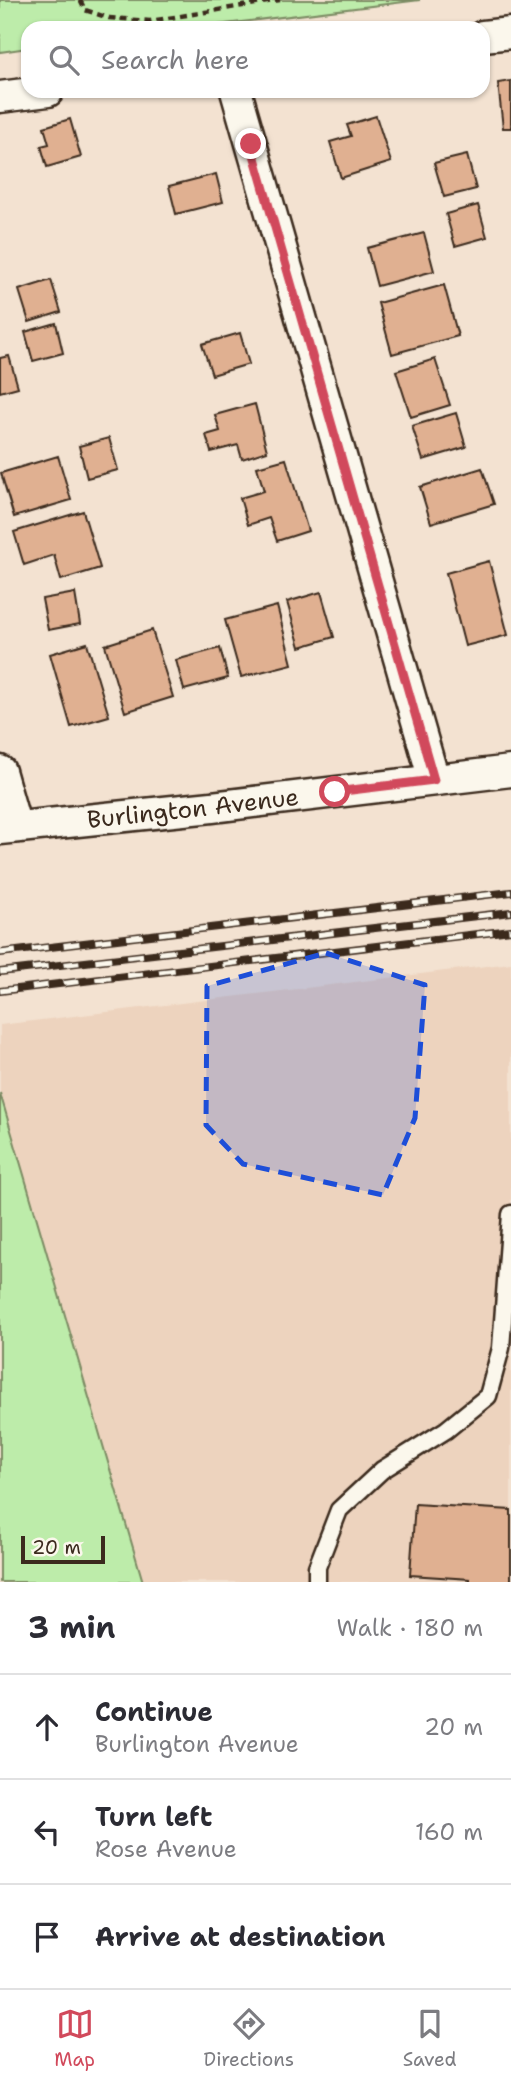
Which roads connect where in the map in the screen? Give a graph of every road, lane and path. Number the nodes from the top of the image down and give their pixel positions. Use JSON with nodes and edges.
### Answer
{"nodes":[{"id":1,"x":80,"y":0,"type":"edge"},
{"id":2,"x":280,"y":0,"type":"edge"},
{"id":3,"x":511,"y":33,"type":"edge"},
{"id":4,"x":490,"y":35,"type":"edge"},
{"id":5,"x":21,"y":94,"type":"edge"},
{"id":6,"x":0,"y":97,"type":"edge"},
{"id":7,"x":238,"y":98,"type":"edge"},
{"id":8,"x":0,"y":771,"type":"edge"},
{"id":9,"x":511,"y":771,"type":"edge"},
{"id":10,"x":434,"y":780,"type":"junction"},
{"id":11,"x":8,"y":828,"type":"edge"},
{"id":12,"x":511,"y":1214,"type":"edge"},
{"id":13,"x":317,"y":1582,"type":"edge"}],
"edges":[{"from":1,"to":2,"type":"path"},
{"from":3,"to":4,"type":"street"},
{"from":5,"to":6,"type":"street"},
{"from":7,"to":10,"type":"street"},
{"from":8,"to":11,"type":"street"},
{"from":9,"to":10,"type":"street","name":"Burlington Avenue"},
{"from":10,"to":11,"type":"street","name":"Burlington Avenue"},
{"from":12,"to":13,"type":"lane"}]}
